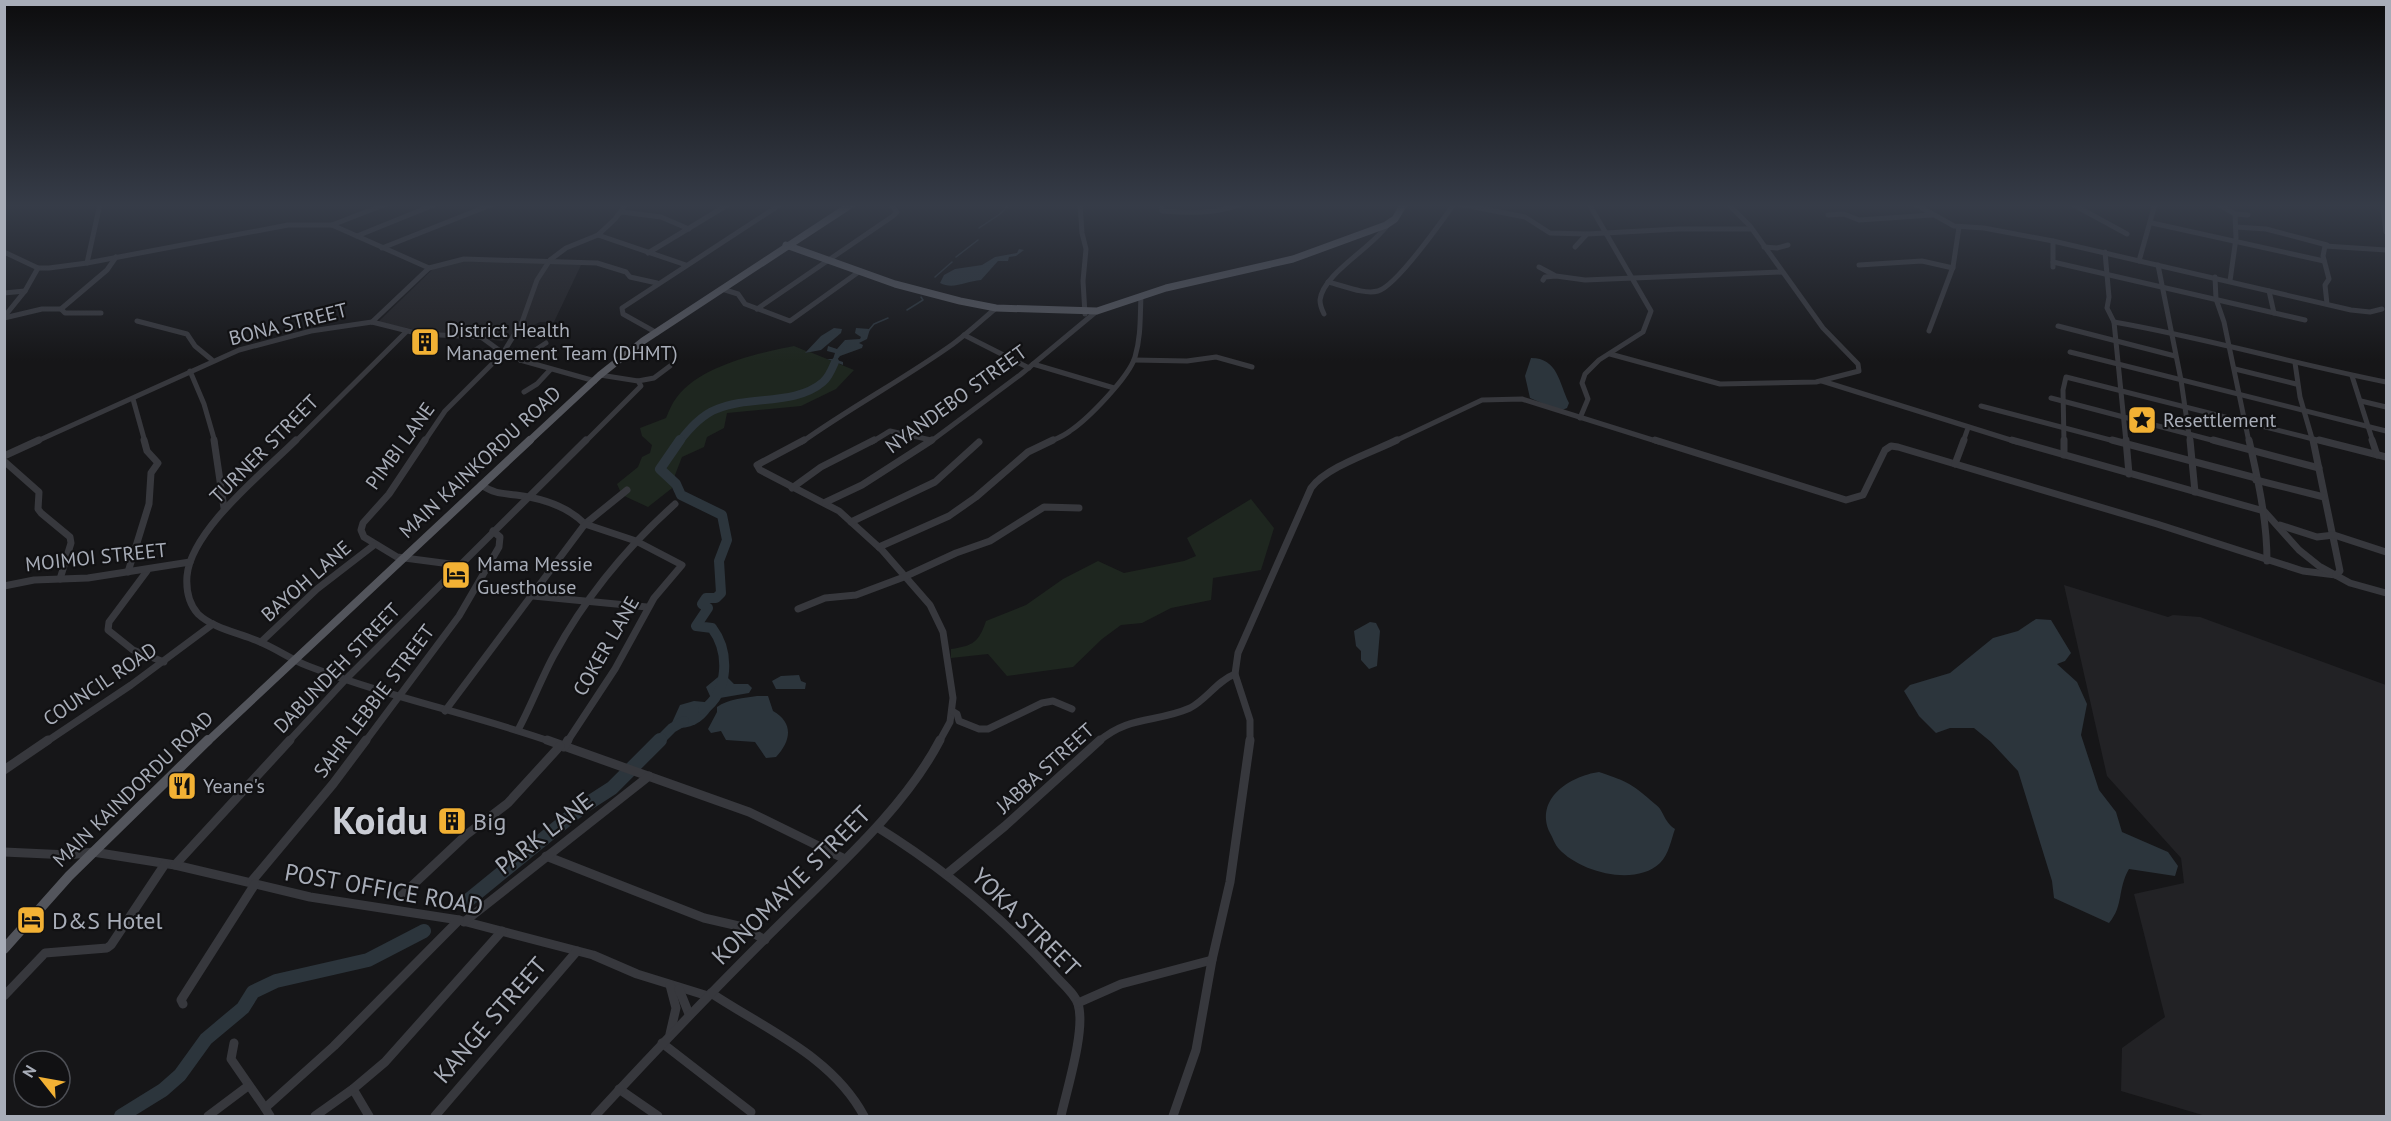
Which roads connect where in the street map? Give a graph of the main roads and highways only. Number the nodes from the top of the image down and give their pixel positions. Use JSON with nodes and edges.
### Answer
{"nodes":[{"id":1,"x":769,"y":256,"type":"edge"},
{"id":2,"x":816,"y":256,"type":"edge"},
{"id":3,"x":1300,"y":256,"type":"edge"},
{"id":4,"x":742,"y":274,"type":"junction"},
{"id":5,"x":1141,"y":296,"type":"joint"},
{"id":6,"x":688,"y":310,"type":"junction"},
{"id":7,"x":1097,"y":311,"type":"joint"},
{"id":8,"x":654,"y":332,"type":"junction"},
{"id":9,"x":595,"y":378,"type":"junction"},
{"id":10,"x":510,"y":456,"type":"junction"},
{"id":11,"x":400,"y":557,"type":"joint"},
{"id":12,"x":6,"y":941,"type":"edge"}],
"edges":[{"from":1,"to":4,"type":"main road","name":"MAIN KAINKORDU ROAD"},
{"from":2,"to":7,"type":"main road"},
{"from":3,"to":5,"type":"main road"},
{"from":4,"to":6,"type":"main road"},
{"from":4,"to":6,"type":"main road","name":"MAIN KAINKORDU ROAD"},
{"from":5,"to":7,"type":"main road"},
{"from":6,"to":8,"type":"main road","name":"MAIN KAINKORDU ROAD"},
{"from":8,"to":9,"type":"main road","name":"MAIN KAINKORDU ROAD"},
{"from":8,"to":9,"type":"main road"},
{"from":9,"to":10,"type":"main road","name":"MAIN KAINKORDU ROAD"},
{"from":9,"to":10,"type":"main road","name":"MAIN KAINKORDU ROAD"},
{"from":10,"to":11,"type":"main road","name":"MAIN KAINKORDU ROAD"},
{"from":11,"to":12,"type":"main road","name":"MAIN KAINDORDU ROAD"}]}
